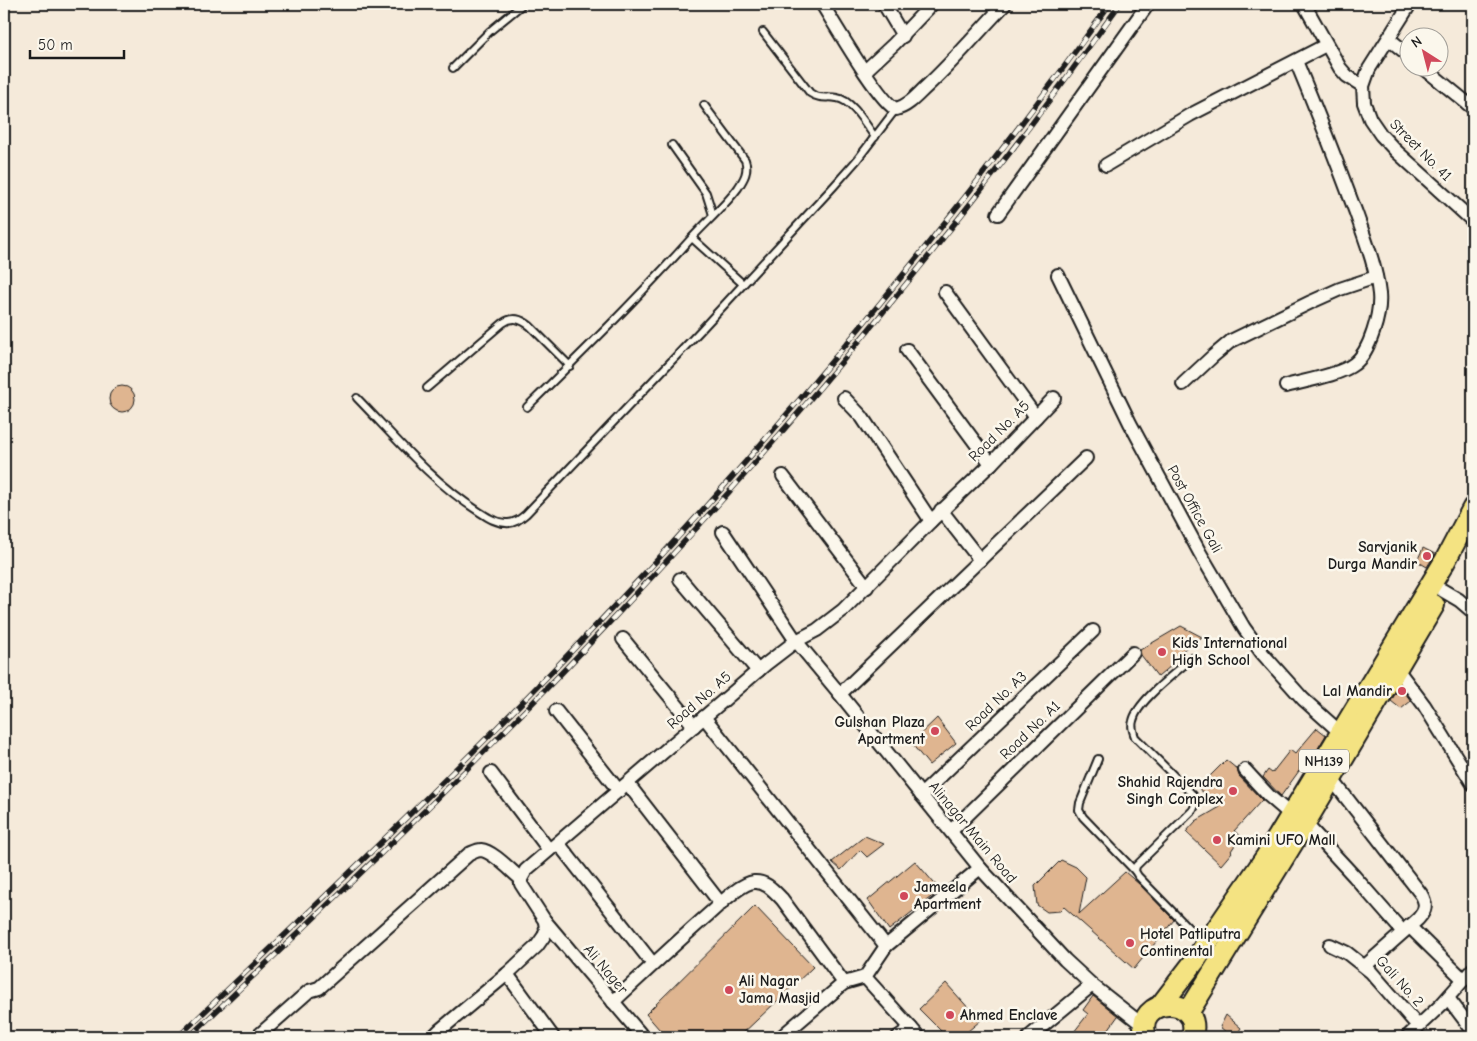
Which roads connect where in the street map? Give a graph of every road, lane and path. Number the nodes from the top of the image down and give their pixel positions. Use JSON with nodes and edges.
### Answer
{"nodes":[{"id":1,"x":523,"y":4,"type":"edge"},
{"id":2,"x":822,"y":4,"type":"edge"},
{"id":3,"x":884,"y":4,"type":"edge"},
{"id":4,"x":932,"y":4,"type":"edge"},
{"id":5,"x":1005,"y":4,"type":"edge"},
{"id":6,"x":1148,"y":4,"type":"edge"},
{"id":7,"x":1304,"y":4,"type":"edge"},
{"id":8,"x":1410,"y":4,"type":"edge"},
{"id":9,"x":764,"y":32,"type":"dead end"},
{"id":10,"x":903,"y":36,"type":"junction"},
{"id":11,"x":1389,"y":38,"type":"junction"},
{"id":12,"x":1326,"y":45,"type":"junction"},
{"id":13,"x":1400,"y":47,"type":"edge"},
{"id":14,"x":1296,"y":61,"type":"junction"},
{"id":15,"x":453,"y":68,"type":"dead end"},
{"id":16,"x":865,"y":72,"type":"junction"},
{"id":17,"x":1436,"y":78,"type":"edge"},
{"id":18,"x":1363,"y":86,"type":"junction"},
{"id":19,"x":704,"y":105,"type":"dead end"},
{"id":20,"x":1473,"y":108,"type":"edge"},
{"id":21,"x":896,"y":109,"type":"junction"},
{"id":22,"x":875,"y":137,"type":"junction"},
{"id":23,"x":672,"y":145,"type":"dead end"},
{"id":24,"x":1106,"y":165,"type":"dead end"},
{"id":25,"x":998,"y":214,"type":"dead end"},
{"id":26,"x":713,"y":215,"type":"junction"},
{"id":27,"x":1473,"y":221,"type":"edge"},
{"id":28,"x":692,"y":238,"type":"junction"},
{"id":29,"x":1058,"y":275,"type":"dead end"},
{"id":30,"x":1376,"y":277,"type":"junction"},
{"id":31,"x":743,"y":284,"type":"junction"},
{"id":32,"x":945,"y":292,"type":"dead end"},
{"id":33,"x":907,"y":350,"type":"dead end"},
{"id":34,"x":570,"y":366,"type":"junction"},
{"id":35,"x":1183,"y":384,"type":"dead end"},
{"id":36,"x":1286,"y":386,"type":"dead end"},
{"id":37,"x":427,"y":388,"type":"dead end"},
{"id":38,"x":357,"y":398,"type":"dead end"},
{"id":39,"x":844,"y":398,"type":"dead end"},
{"id":40,"x":1054,"y":398,"type":"dead end"},
{"id":41,"x":527,"y":408,"type":"dead end"},
{"id":42,"x":1036,"y":417,"type":"junction"},
{"id":43,"x":1086,"y":458,"type":"dead end"},
{"id":44,"x":990,"y":464,"type":"junction"},
{"id":45,"x":784,"y":476,"type":"dead end"},
{"id":46,"x":1473,"y":508,"type":"edge"},
{"id":47,"x":941,"y":510,"type":"junction"},
{"id":48,"x":930,"y":521,"type":"junction"},
{"id":49,"x":724,"y":532,"type":"dead end"},
{"id":50,"x":1473,"y":533,"type":"edge"},
{"id":51,"x":980,"y":560,"type":"junction"},
{"id":52,"x":680,"y":579,"type":"dead end"},
{"id":53,"x":867,"y":587,"type":"junction"},
{"id":54,"x":1442,"y":590,"type":"junction"},
{"id":55,"x":1473,"y":612,"type":"edge"},
{"id":56,"x":1094,"y":631,"type":"dead end"},
{"id":57,"x":623,"y":639,"type":"dead end"},
{"id":58,"x":796,"y":641,"type":"junction"},
{"id":59,"x":1133,"y":653,"type":"dead end"},
{"id":60,"x":1192,"y":658,"type":"dead end"},
{"id":61,"x":1397,"y":669,"type":"junction"},
{"id":62,"x":758,"y":671,"type":"junction"},
{"id":63,"x":840,"y":694,"type":"junction"},
{"id":64,"x":556,"y":711,"type":"dead end"},
{"id":65,"x":699,"y":721,"type":"junction"},
{"id":66,"x":1341,"y":733,"type":"junction"},
{"id":67,"x":1098,"y":759,"type":"dead end"},
{"id":68,"x":1245,"y":770,"type":"dead end"},
{"id":69,"x":492,"y":773,"type":"dead end"},
{"id":70,"x":1331,"y":778,"type":"junction"},
{"id":71,"x":1473,"y":784,"type":"edge"},
{"id":72,"x":624,"y":787,"type":"junction"},
{"id":73,"x":921,"y":795,"type":"junction"},
{"id":74,"x":1298,"y":819,"type":"junction"},
{"id":75,"x":950,"y":832,"type":"junction"},
{"id":76,"x":554,"y":846,"type":"junction"},
{"id":77,"x":980,"y":868,"type":"junction"},
{"id":78,"x":1135,"y":871,"type":"junction"},
{"id":79,"x":521,"y":879,"type":"junction"},
{"id":80,"x":721,"y":904,"type":"junction"},
{"id":81,"x":545,"y":922,"type":"junction"},
{"id":82,"x":1406,"y":929,"type":"junction"},
{"id":83,"x":1205,"y":945,"type":"junction"},
{"id":84,"x":1330,"y":945,"type":"dead end"},
{"id":85,"x":886,"y":946,"type":"junction"},
{"id":86,"x":653,"y":964,"type":"junction"},
{"id":87,"x":1365,"y":966,"type":"junction"},
{"id":88,"x":1473,"y":969,"type":"edge"},
{"id":89,"x":507,"y":974,"type":"junction"},
{"id":90,"x":865,"y":977,"type":"junction"},
{"id":91,"x":1464,"y":980,"type":"junction"},
{"id":92,"x":844,"y":983,"type":"junction"},
{"id":93,"x":1092,"y":985,"type":"junction"},
{"id":94,"x":1448,"y":998,"type":"junction"},
{"id":95,"x":613,"y":1002,"type":"junction"},
{"id":96,"x":1162,"y":1005,"type":"junction"},
{"id":97,"x":1418,"y":1026,"type":"junction"},
{"id":98,"x":1195,"y":1030,"type":"edge"},
{"id":99,"x":1473,"y":1030,"type":"edge"},
{"id":100,"x":1145,"y":1032,"type":"edge"},
{"id":101,"x":915,"y":1033,"type":"edge"},
{"id":102,"x":257,"y":1037,"type":"edge"},
{"id":103,"x":433,"y":1037,"type":"edge"},
{"id":104,"x":554,"y":1037,"type":"edge"},
{"id":105,"x":643,"y":1037,"type":"edge"},
{"id":106,"x":780,"y":1037,"type":"edge"},
{"id":107,"x":898,"y":1037,"type":"edge"},
{"id":108,"x":1031,"y":1037,"type":"edge"},
{"id":109,"x":1407,"y":1037,"type":"edge"}],
"edges":[{"from":1,"to":15,"type":"lane"},
{"from":2,"to":16,"type":"street"},
{"from":3,"to":10,"type":"street"},
{"from":4,"to":10,"type":"street"},
{"from":5,"to":21,"type":"street"},
{"from":6,"to":25,"type":"street"},
{"from":7,"to":12,"type":"street"},
{"from":8,"to":11,"type":"street"},
{"from":9,"to":22,"type":"lane"},
{"from":10,"to":16,"type":"street"},
{"from":11,"to":13,"type":"street"},
{"from":11,"to":18,"type":"street"},
{"from":12,"to":14,"type":"street"},
{"from":12,"to":18,"type":"street"},
{"from":14,"to":24,"type":"street"},
{"from":14,"to":30,"type":"street"},
{"from":16,"to":21,"type":"street"},
{"from":17,"to":20,"type":"street"},
{"from":18,"to":27,"type":"street","name":"Street No. 41"},
{"from":19,"to":26,"type":"lane"},
{"from":21,"to":22,"type":"lane"},
{"from":22,"to":31,"type":"lane"},
{"from":23,"to":26,"type":"lane"},
{"from":26,"to":28,"type":"lane"},
{"from":28,"to":31,"type":"lane"},
{"from":28,"to":34,"type":"lane"},
{"from":29,"to":66,"type":"street","name":"Post Office Gali"},
{"from":30,"to":35,"type":"street"},
{"from":30,"to":36,"type":"street"},
{"from":31,"to":38,"type":"lane"},
{"from":32,"to":42,"type":"street"},
{"from":33,"to":44,"type":"street"},
{"from":34,"to":37,"type":"lane"},
{"from":34,"to":41,"type":"lane"},
{"from":39,"to":48,"type":"street"},
{"from":40,"to":42,"type":"street","name":"Road No. A5"},
{"from":42,"to":44,"type":"street","name":"Road No. A5"},
{"from":43,"to":51,"type":"street"},
{"from":44,"to":47,"type":"street","name":"Road No. A5"},
{"from":45,"to":53,"type":"street"},
{"from":46,"to":66,"type":"highway","number":"NH139"},
{"from":47,"to":48,"type":"street","name":"Road No. A5"},
{"from":47,"to":51,"type":"street"},
{"from":48,"to":53,"type":"street","name":"Road No. A5"},
{"from":49,"to":58,"type":"street","name":"Alinagar Main Road"},
{"from":50,"to":54,"type":"highway","number":"NH139"},
{"from":51,"to":63,"type":"street"},
{"from":52,"to":62,"type":"street"},
{"from":53,"to":58,"type":"street","name":"Road No. A5"},
{"from":54,"to":55,"type":"street"},
{"from":54,"to":61,"type":"highway","number":"NH139"},
{"from":56,"to":73,"type":"street","name":"Road No. A3"},
{"from":57,"to":65,"type":"street"},
{"from":58,"to":62,"type":"street","name":"Road No. A5"},
{"from":58,"to":63,"type":"street","name":"Alinagar Main Road"},
{"from":59,"to":75,"type":"street","name":"Road No. A1"},
{"from":60,"to":78,"type":"lane"},
{"from":61,"to":70,"type":"highway","number":"NH139"},
{"from":61,"to":71,"type":"street"},
{"from":62,"to":65,"type":"street","name":"Road No. A5"},
{"from":63,"to":73,"type":"street","name":"Alinagar Main Road"},
{"from":64,"to":72,"type":"street"},
{"from":65,"to":72,"type":"street","name":"Road No. A5"},
{"from":65,"to":85,"type":"street"},
{"from":66,"to":74,"type":"highway","number":"NH139"},
{"from":67,"to":78,"type":"lane"},
{"from":68,"to":74,"type":"street"},
{"from":69,"to":76,"type":"street"},
{"from":70,"to":74,"type":"highway","number":"NH139"},
{"from":70,"to":82,"type":"street"},
{"from":72,"to":76,"type":"street","name":"Road No. A5"},
{"from":72,"to":80,"type":"street"},
{"from":73,"to":75,"type":"street","name":"Alinagar Main Road"},
{"from":74,"to":82,"type":"street"},
{"from":74,"to":83,"type":"highway","number":"NH139"},
{"from":74,"to":98,"type":"highway","number":"NH139"},
{"from":75,"to":77,"type":"street","name":"Alinagar Main Road"},
{"from":76,"to":79,"type":"street","name":"Road No. A5"},
{"from":76,"to":86,"type":"street"},
{"from":77,"to":85,"type":"street"},
{"from":77,"to":93,"type":"street","name":"Alinagar Main Road"},
{"from":78,"to":83,"type":"lane"},
{"from":79,"to":81,"type":"street"},
{"from":79,"to":102,"type":"street"},
{"from":80,"to":86,"type":"street"},
{"from":80,"to":92,"type":"street"},
{"from":81,"to":89,"type":"street"},
{"from":81,"to":95,"type":"street","name":"Ali Nager"},
{"from":82,"to":87,"type":"street"},
{"from":82,"to":91,"type":"street"},
{"from":83,"to":96,"type":"highway","number":"NH139"},
{"from":84,"to":87,"type":"street","name":"Gali No. 2"},
{"from":85,"to":90,"type":"street"},
{"from":86,"to":95,"type":"street"},
{"from":87,"to":97,"type":"street","name":"Gali No. 2"},
{"from":88,"to":91,"type":"street"},
{"from":89,"to":103,"type":"street"},
{"from":89,"to":104,"type":"street"},
{"from":90,"to":92,"type":"street"},
{"from":90,"to":101,"type":"street"},
{"from":91,"to":94,"type":"street"},
{"from":92,"to":106,"type":"street"},
{"from":93,"to":100,"type":"street","name":"Alinagar Main Road"},
{"from":93,"to":108,"type":"street"},
{"from":94,"to":97,"type":"street"},
{"from":94,"to":99,"type":"street"},
{"from":95,"to":105,"type":"street","name":"Ali Nager"},
{"from":96,"to":98,"type":"highway","number":"NH139"},
{"from":96,"to":100,"type":"highway","number":"NH139"},
{"from":97,"to":109,"type":"street"},
{"from":101,"to":107,"type":"street"}]}
